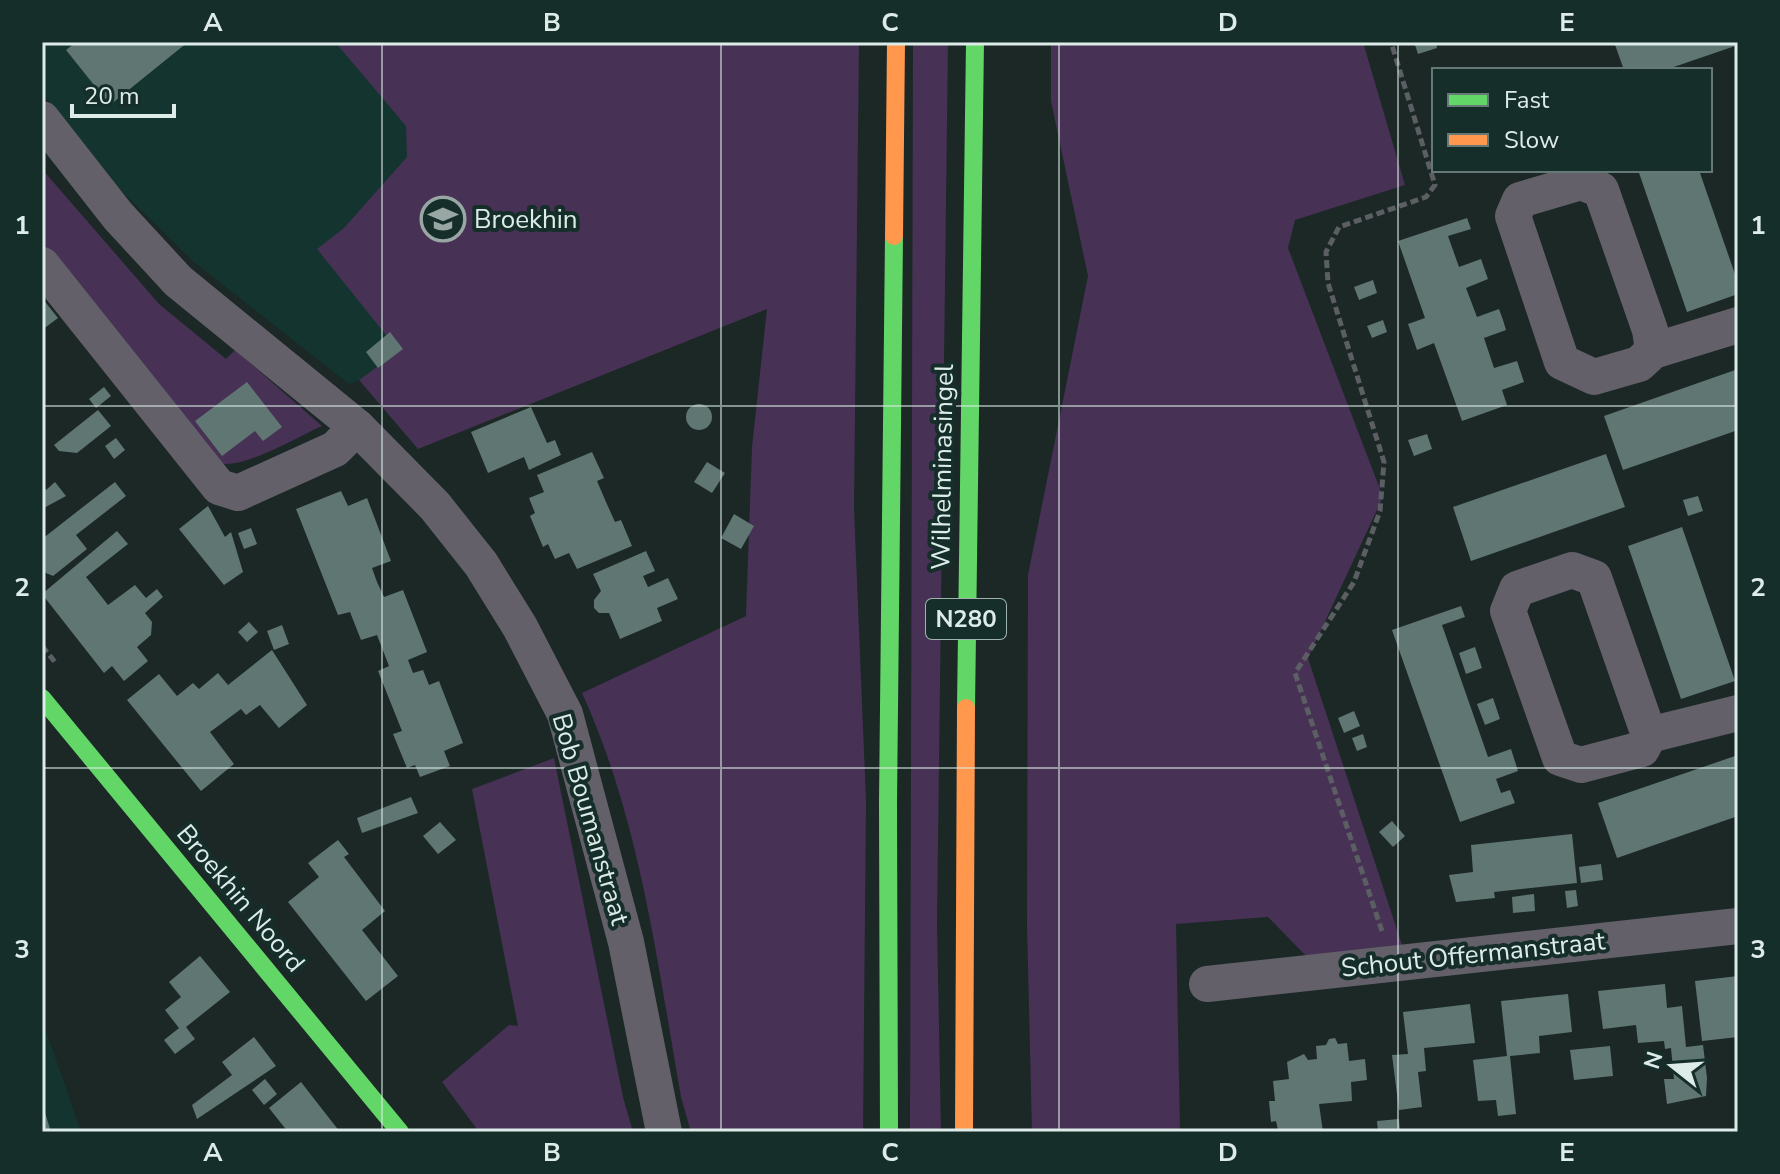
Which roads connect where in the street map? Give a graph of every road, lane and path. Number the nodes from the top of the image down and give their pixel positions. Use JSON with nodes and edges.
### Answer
{"nodes":[{"id":1,"x":896,"y":42,"type":"edge"},
{"id":2,"x":975,"y":42,"type":"edge"},
{"id":3,"x":1391,"y":42,"type":"edge"},
{"id":4,"x":42,"y":119,"type":"edge"},
{"id":5,"x":42,"y":265,"type":"edge"},
{"id":6,"x":1738,"y":325,"type":"edge"},
{"id":7,"x":1653,"y":351,"type":"junction"},
{"id":8,"x":357,"y":427,"type":"junction"},
{"id":9,"x":42,"y":698,"type":"edge"},
{"id":10,"x":1738,"y":713,"type":"edge"},
{"id":11,"x":1649,"y":735,"type":"junction"},
{"id":12,"x":1738,"y":926,"type":"edge"},
{"id":13,"x":1392,"y":962,"type":"junction"},
{"id":14,"x":1207,"y":984,"type":"dead end"},
{"id":15,"x":400,"y":1132,"type":"edge"},
{"id":16,"x":664,"y":1132,"type":"edge"},
{"id":17,"x":889,"y":1132,"type":"edge"},
{"id":18,"x":964,"y":1132,"type":"edge"}],
"edges":[{"from":1,"to":17,"type":"main road","name":"Wilhelminasingel","number":"N280"},
{"from":2,"to":18,"type":"main road","name":"Wilhelminasingel","number":"N280"},
{"from":3,"to":13,"type":"path"},
{"from":4,"to":8,"type":"street","name":"Bob Boumanstraat"},
{"from":5,"to":8,"type":"street"},
{"from":6,"to":7,"type":"street"},
{"from":7,"to":7,"type":"street"},
{"from":8,"to":16,"type":"street","name":"Bob Boumanstraat"},
{"from":9,"to":15,"type":"main road","name":"Broekhin Noord"},
{"from":10,"to":11,"type":"street"},
{"from":11,"to":11,"type":"street"},
{"from":12,"to":13,"type":"street","name":"Schout Offermanstraat"},
{"from":13,"to":14,"type":"street","name":"Schout Offermanstraat"}]}
